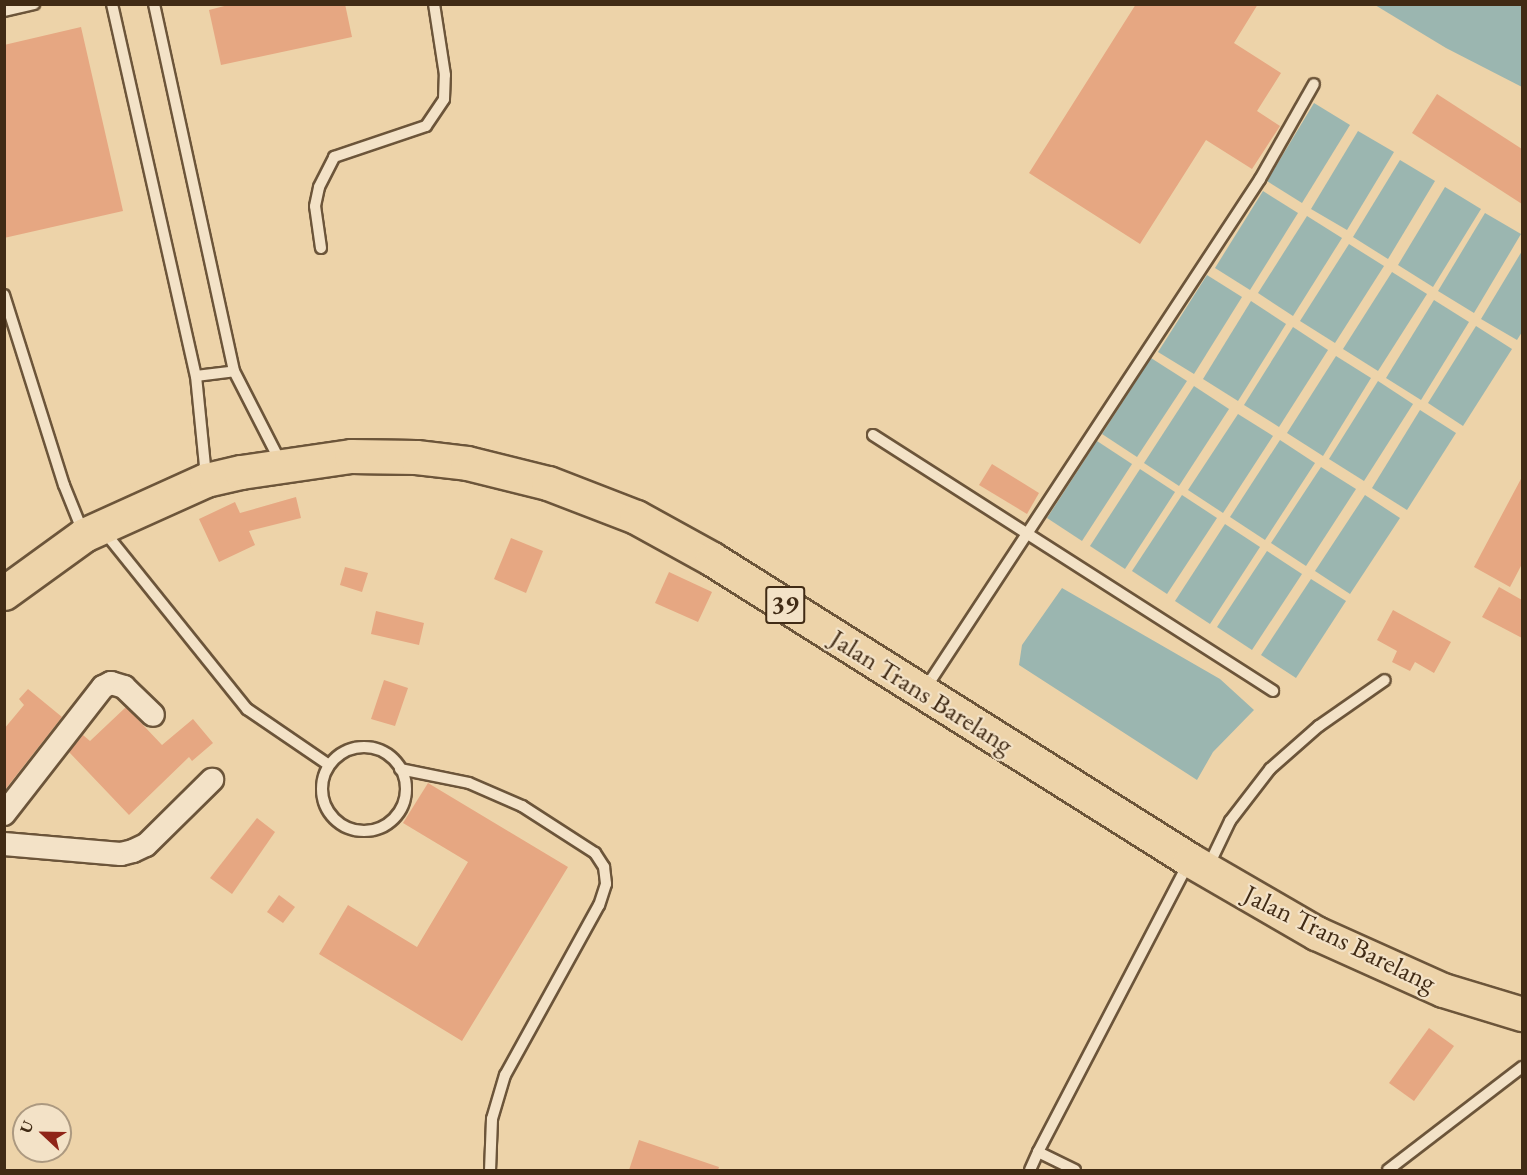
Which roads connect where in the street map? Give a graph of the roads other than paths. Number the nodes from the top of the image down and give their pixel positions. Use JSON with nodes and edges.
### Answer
{"nodes":[{"id":1,"x":34,"y":4,"type":"edge"},
{"id":2,"x":112,"y":4,"type":"edge"},
{"id":3,"x":154,"y":4,"type":"edge"},
{"id":4,"x":434,"y":4,"type":"edge"},
{"id":5,"x":4,"y":11,"type":"edge"},
{"id":6,"x":1314,"y":84,"type":"dead end"},
{"id":7,"x":321,"y":248,"type":"dead end"},
{"id":8,"x":4,"y":295,"type":"edge"},
{"id":9,"x":234,"y":371,"type":"junction"},
{"id":10,"x":196,"y":376,"type":"junction"},
{"id":11,"x":873,"y":435,"type":"dead end"},
{"id":12,"x":282,"y":464,"type":"junction"},
{"id":13,"x":206,"y":480,"type":"junction"},
{"id":14,"x":92,"y":532,"type":"junction"},
{"id":15,"x":1026,"y":534,"type":"junction"},
{"id":16,"x":4,"y":593,"type":"edge"},
{"id":17,"x":1385,"y":680,"type":"dead end"},
{"id":18,"x":1273,"y":691,"type":"dead end"},
{"id":19,"x":923,"y":692,"type":"junction"},
{"id":20,"x":153,"y":715,"type":"dead end"},
{"id":21,"x":329,"y":765,"type":"junction"},
{"id":22,"x":400,"y":769,"type":"junction"},
{"id":23,"x":212,"y":780,"type":"dead end"},
{"id":24,"x":4,"y":814,"type":"edge"},
{"id":25,"x":4,"y":844,"type":"edge"},
{"id":26,"x":1199,"y":865,"type":"junction"},
{"id":27,"x":1522,"y":1014,"type":"edge"},
{"id":28,"x":1522,"y":1067,"type":"edge"},
{"id":29,"x":1038,"y":1152,"type":"junction"},
{"id":30,"x":490,"y":1170,"type":"edge"},
{"id":31,"x":1030,"y":1170,"type":"edge"},
{"id":32,"x":1075,"y":1170,"type":"edge"},
{"id":33,"x":1388,"y":1170,"type":"edge"}],
"edges":[{"from":1,"to":5,"type":"lane"},
{"from":2,"to":10,"type":"lane"},
{"from":3,"to":9,"type":"lane"},
{"from":4,"to":7,"type":"lane"},
{"from":6,"to":15,"type":"lane"},
{"from":8,"to":14,"type":"lane"},
{"from":9,"to":10,"type":"lane"},
{"from":9,"to":12,"type":"lane"},
{"from":10,"to":13,"type":"lane"},
{"from":11,"to":15,"type":"lane"},
{"from":12,"to":13,"type":"highway","name":"Jalan Trans Barelang","number":"39"},
{"from":12,"to":19,"type":"highway","name":"Jalan Trans Barelang","number":"39"},
{"from":13,"to":14,"type":"highway","name":"Jalan Trans Barelang","number":"39"},
{"from":14,"to":16,"type":"highway","name":"Jalan Trans Barelang","number":"39"},
{"from":14,"to":21,"type":"lane"},
{"from":15,"to":18,"type":"lane"},
{"from":15,"to":19,"type":"lane"},
{"from":17,"to":26,"type":"lane"},
{"from":19,"to":26,"type":"highway","name":"Jalan Trans Barelang","number":"39"},
{"from":20,"to":24,"type":"street"},
{"from":21,"to":22,"type":"lane"},
{"from":21,"to":22,"type":"lane"},
{"from":22,"to":30,"type":"lane"},
{"from":23,"to":25,"type":"street"},
{"from":26,"to":27,"type":"highway","name":"Jalan Trans Barelang","number":"39"},
{"from":26,"to":29,"type":"lane"},
{"from":28,"to":33,"type":"lane"},
{"from":29,"to":31,"type":"lane"},
{"from":29,"to":32,"type":"lane"}]}
